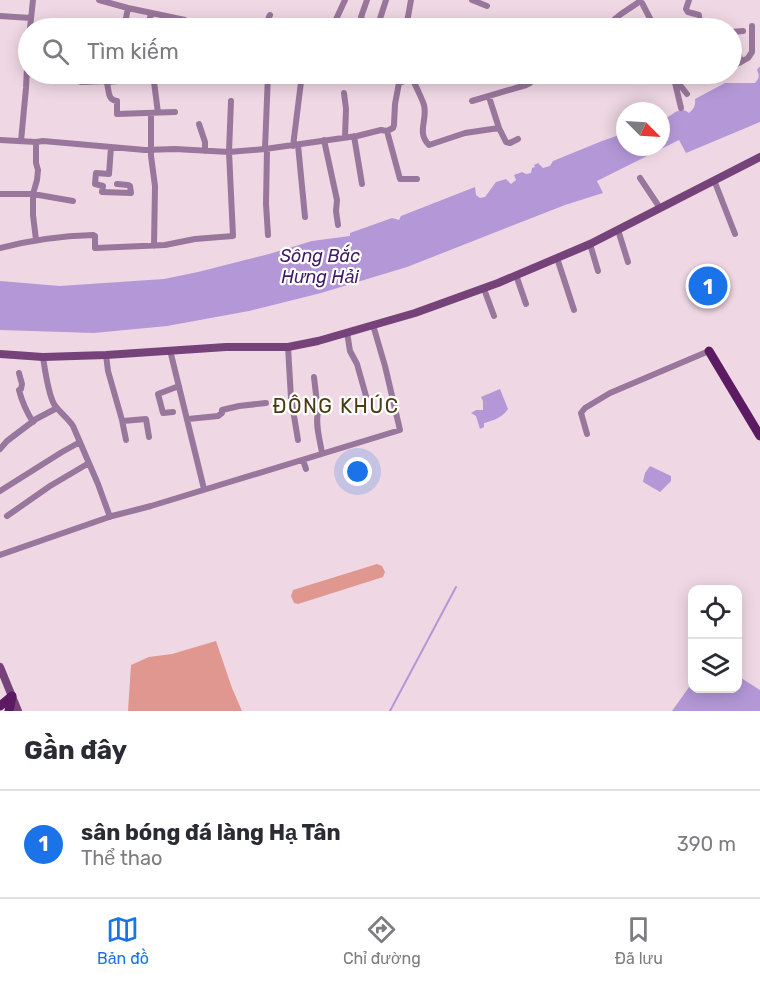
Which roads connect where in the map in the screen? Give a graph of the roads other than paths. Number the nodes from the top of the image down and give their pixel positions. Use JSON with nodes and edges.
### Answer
{"nodes":[{"id":1,"x":33,"y":0,"type":"edge"},
{"id":2,"x":99,"y":0,"type":"edge"},
{"id":3,"x":129,"y":0,"type":"edge"},
{"id":4,"x":345,"y":0,"type":"edge"},
{"id":5,"x":367,"y":0,"type":"edge"},
{"id":6,"x":386,"y":0,"type":"edge"},
{"id":7,"x":411,"y":0,"type":"edge"},
{"id":8,"x":472,"y":0,"type":"edge"},
{"id":9,"x":689,"y":0,"type":"edge"},
{"id":10,"x":639,"y":1,"type":"edge"},
{"id":11,"x":487,"y":6,"type":"dead end"},
{"id":12,"x":127,"y":8,"type":"junction"},
{"id":13,"x":151,"y":13,"type":"junction"},
{"id":14,"x":270,"y":15,"type":"dead end"},
{"id":15,"x":0,"y":16,"type":"edge"},
{"id":16,"x":31,"y":18,"type":"joint"},
{"id":17,"x":126,"y":18,"type":"edge"},
{"id":18,"x":150,"y":18,"type":"edge"},
{"id":19,"x":175,"y":18,"type":"edge"},
{"id":20,"x":269,"y":18,"type":"edge"},
{"id":21,"x":337,"y":18,"type":"edge"},
{"id":22,"x":362,"y":18,"type":"edge"},
{"id":23,"x":380,"y":18,"type":"edge"},
{"id":24,"x":408,"y":18,"type":"edge"},
{"id":25,"x":616,"y":18,"type":"edge"},
{"id":26,"x":650,"y":18,"type":"edge"},
{"id":27,"x":699,"y":18,"type":"edge"},
{"id":28,"x":752,"y":27,"type":"dead end"},
{"id":29,"x":742,"y":61,"type":"edge"},
{"id":30,"x":27,"y":84,"type":"edge"},
{"id":31,"x":107,"y":84,"type":"edge"},
{"id":32,"x":153,"y":84,"type":"edge"},
{"id":33,"x":268,"y":84,"type":"edge"},
{"id":34,"x":301,"y":84,"type":"edge"},
{"id":35,"x":399,"y":84,"type":"edge"},
{"id":36,"x":415,"y":84,"type":"edge"},
{"id":37,"x":528,"y":84,"type":"edge"},
{"id":38,"x":676,"y":84,"type":"edge"},
{"id":39,"x":680,"y":84,"type":"edge"},
{"id":40,"x":344,"y":93,"type":"dead end"},
{"id":41,"x":687,"y":93,"type":"dead end"},
{"id":42,"x":489,"y":97,"type":"junction"},
{"id":43,"x":231,"y":101,"type":"dead end"},
{"id":44,"x":472,"y":101,"type":"dead end"},
{"id":45,"x":681,"y":108,"type":"dead end"},
{"id":46,"x":175,"y":112,"type":"dead end"},
{"id":47,"x":154,"y":113,"type":"junction"},
{"id":48,"x":199,"y":124,"type":"dead end"},
{"id":49,"x":499,"y":128,"type":"junction"},
{"id":50,"x":387,"y":130,"type":"junction"},
{"id":51,"x":354,"y":136,"type":"junction"},
{"id":52,"x":345,"y":137,"type":"junction"},
{"id":53,"x":518,"y":139,"type":"dead end"},
{"id":54,"x":0,"y":140,"type":"edge"},
{"id":55,"x":324,"y":140,"type":"junction"},
{"id":56,"x":21,"y":141,"type":"junction"},
{"id":57,"x":36,"y":142,"type":"junction"},
{"id":58,"x":295,"y":145,"type":"junction"},
{"id":59,"x":111,"y":147,"type":"junction"},
{"id":60,"x":151,"y":149,"type":"junction"},
{"id":61,"x":266,"y":149,"type":"junction"},
{"id":62,"x":205,"y":151,"type":"junction"},
{"id":63,"x":229,"y":152,"type":"junction"},
{"id":64,"x":760,"y":157,"type":"edge"},
{"id":65,"x":640,"y":178,"type":"dead end"},
{"id":66,"x":417,"y":179,"type":"dead end"},
{"id":67,"x":714,"y":180,"type":"junction"},
{"id":68,"x":117,"y":184,"type":"dead end"},
{"id":69,"x":362,"y":184,"type":"dead end"},
{"id":70,"x":0,"y":194,"type":"edge"},
{"id":71,"x":33,"y":194,"type":"junction"},
{"id":72,"x":73,"y":201,"type":"dead end"},
{"id":73,"x":660,"y":208,"type":"junction"},
{"id":74,"x":304,"y":217,"type":"dead end"},
{"id":75,"x":338,"y":225,"type":"dead end"},
{"id":76,"x":618,"y":230,"type":"junction"},
{"id":77,"x":267,"y":234,"type":"dead end"},
{"id":78,"x":735,"y":234,"type":"dead end"},
{"id":79,"x":36,"y":240,"type":"junction"},
{"id":80,"x":590,"y":244,"type":"junction"},
{"id":81,"x":154,"y":246,"type":"junction"},
{"id":82,"x":0,"y":248,"type":"edge"},
{"id":83,"x":557,"y":258,"type":"junction"},
{"id":84,"x":628,"y":262,"type":"dead end"},
{"id":85,"x":598,"y":271,"type":"dead end"},
{"id":86,"x":516,"y":275,"type":"junction"},
{"id":87,"x":484,"y":289,"type":"junction"},
{"id":88,"x":526,"y":304,"type":"dead end"},
{"id":89,"x":574,"y":310,"type":"dead end"},
{"id":90,"x":494,"y":316,"type":"dead end"},
{"id":91,"x":373,"y":325,"type":"junction"},
{"id":92,"x":347,"y":332,"type":"junction"},
{"id":93,"x":288,"y":347,"type":"junction"},
{"id":94,"x":170,"y":350,"type":"junction"},
{"id":95,"x":709,"y":351,"type":"joint"},
{"id":96,"x":0,"y":354,"type":"edge"},
{"id":97,"x":106,"y":354,"type":"junction"},
{"id":98,"x":43,"y":357,"type":"junction"},
{"id":99,"x":19,"y":373,"type":"dead end"},
{"id":100,"x":314,"y":377,"type":"dead end"},
{"id":101,"x":179,"y":386,"type":"junction"},
{"id":102,"x":366,"y":396,"type":"dead end"},
{"id":103,"x":266,"y":403,"type":"dead end"},
{"id":104,"x":57,"y":408,"type":"junction"},
{"id":105,"x":173,"y":412,"type":"dead end"},
{"id":106,"x":188,"y":419,"type":"junction"},
{"id":107,"x":123,"y":421,"type":"junction"},
{"id":108,"x":33,"y":422,"type":"junction"},
{"id":109,"x":587,"y":434,"type":"dead end"},
{"id":110,"x":760,"y":436,"type":"edge"},
{"id":111,"x":149,"y":437,"type":"dead end"},
{"id":112,"x":126,"y":440,"type":"dead end"},
{"id":113,"x":298,"y":440,"type":"dead end"},
{"id":114,"x":80,"y":442,"type":"junction"},
{"id":115,"x":0,"y":449,"type":"edge"},
{"id":116,"x":322,"y":453,"type":"junction"},
{"id":117,"x":303,"y":460,"type":"junction"},
{"id":118,"x":88,"y":463,"type":"junction"},
{"id":119,"x":306,"y":469,"type":"dead end"},
{"id":120,"x":204,"y":489,"type":"junction"},
{"id":121,"x":0,"y":491,"type":"edge"},
{"id":122,"x":7,"y":516,"type":"dead end"},
{"id":123,"x":110,"y":517,"type":"junction"},
{"id":124,"x":0,"y":555,"type":"edge"},
{"id":125,"x":0,"y":667,"type":"edge"},
{"id":126,"x":12,"y":696,"type":"junction"},
{"id":127,"x":0,"y":706,"type":"edge"},
{"id":128,"x":9,"y":711,"type":"edge"},
{"id":129,"x":18,"y":711,"type":"edge"}],
"edges":[{"from":1,"to":16,"type":"street"},
{"from":2,"to":12,"type":"street"},
{"from":3,"to":12,"type":"street"},
{"from":4,"to":21,"type":"street"},
{"from":5,"to":22,"type":"street"},
{"from":6,"to":23,"type":"street"},
{"from":7,"to":24,"type":"street"},
{"from":8,"to":11,"type":"street"},
{"from":9,"to":27,"type":"street"},
{"from":10,"to":25,"type":"street"},
{"from":10,"to":26,"type":"street"},
{"from":12,"to":13,"type":"street"},
{"from":12,"to":17,"type":"street"},
{"from":13,"to":18,"type":"street"},
{"from":13,"to":19,"type":"street"},
{"from":14,"to":20,"type":"street"},
{"from":15,"to":16,"type":"street"},
{"from":28,"to":29,"type":"street"},
{"from":30,"to":56,"type":"street"},
{"from":31,"to":47,"type":"street"},
{"from":32,"to":47,"type":"street"},
{"from":33,"to":61,"type":"street"},
{"from":34,"to":58,"type":"street"},
{"from":35,"to":50,"type":"street"},
{"from":36,"to":49,"type":"street"},
{"from":37,"to":42,"type":"street"},
{"from":38,"to":45,"type":"street"},
{"from":39,"to":41,"type":"street"},
{"from":40,"to":52,"type":"street"},
{"from":42,"to":44,"type":"street"},
{"from":42,"to":49,"type":"street"},
{"from":43,"to":63,"type":"street"},
{"from":46,"to":47,"type":"street"},
{"from":47,"to":60,"type":"street"},
{"from":48,"to":62,"type":"street"},
{"from":49,"to":53,"type":"street"},
{"from":50,"to":51,"type":"street"},
{"from":50,"to":66,"type":"street"},
{"from":51,"to":52,"type":"street"},
{"from":51,"to":69,"type":"street"},
{"from":52,"to":55,"type":"street"},
{"from":54,"to":56,"type":"street"},
{"from":55,"to":58,"type":"street"},
{"from":55,"to":75,"type":"street"},
{"from":56,"to":57,"type":"street"},
{"from":57,"to":59,"type":"street"},
{"from":57,"to":71,"type":"street"},
{"from":58,"to":61,"type":"street"},
{"from":58,"to":74,"type":"street"},
{"from":59,"to":60,"type":"street"},
{"from":59,"to":68,"type":"street"},
{"from":60,"to":62,"type":"street"},
{"from":60,"to":81,"type":"street"},
{"from":61,"to":63,"type":"street"},
{"from":61,"to":77,"type":"street"},
{"from":62,"to":63,"type":"street"},
{"from":63,"to":81,"type":"street"},
{"from":64,"to":67,"type":"street"},
{"from":65,"to":73,"type":"street"},
{"from":67,"to":73,"type":"street"},
{"from":67,"to":78,"type":"street"},
{"from":70,"to":71,"type":"street"},
{"from":71,"to":72,"type":"street"},
{"from":71,"to":79,"type":"street"},
{"from":73,"to":76,"type":"street"},
{"from":76,"to":80,"type":"street"},
{"from":76,"to":84,"type":"street"},
{"from":79,"to":81,"type":"street"},
{"from":79,"to":82,"type":"street"},
{"from":80,"to":83,"type":"street"},
{"from":80,"to":85,"type":"street"},
{"from":83,"to":86,"type":"street"},
{"from":83,"to":89,"type":"street"},
{"from":86,"to":87,"type":"street"},
{"from":86,"to":88,"type":"street"},
{"from":87,"to":90,"type":"street"},
{"from":87,"to":91,"type":"street"},
{"from":91,"to":92,"type":"street"},
{"from":91,"to":116,"type":"street"},
{"from":92,"to":93,"type":"street"},
{"from":92,"to":102,"type":"street"},
{"from":93,"to":94,"type":"street"},
{"from":93,"to":113,"type":"street"},
{"from":94,"to":97,"type":"street"},
{"from":94,"to":101,"type":"street"},
{"from":95,"to":109,"type":"street"},
{"from":95,"to":110,"type":"main road"},
{"from":96,"to":98,"type":"street"},
{"from":97,"to":98,"type":"street"},
{"from":97,"to":107,"type":"street"},
{"from":98,"to":104,"type":"street"},
{"from":99,"to":108,"type":"street"},
{"from":100,"to":116,"type":"street"},
{"from":101,"to":105,"type":"street"},
{"from":101,"to":106,"type":"street"},
{"from":103,"to":106,"type":"street"},
{"from":104,"to":108,"type":"street"},
{"from":104,"to":114,"type":"street"},
{"from":106,"to":120,"type":"street"},
{"from":107,"to":111,"type":"street"},
{"from":107,"to":112,"type":"street"},
{"from":108,"to":115,"type":"street"},
{"from":114,"to":118,"type":"street"},
{"from":114,"to":121,"type":"street"},
{"from":116,"to":117,"type":"street"},
{"from":117,"to":119,"type":"street"},
{"from":117,"to":120,"type":"street"},
{"from":118,"to":122,"type":"street"},
{"from":118,"to":123,"type":"street"},
{"from":120,"to":123,"type":"street"},
{"from":123,"to":124,"type":"street"},
{"from":125,"to":126,"type":"street"},
{"from":126,"to":127,"type":"main road"},
{"from":126,"to":128,"type":"main road"},
{"from":126,"to":129,"type":"street"}]}
